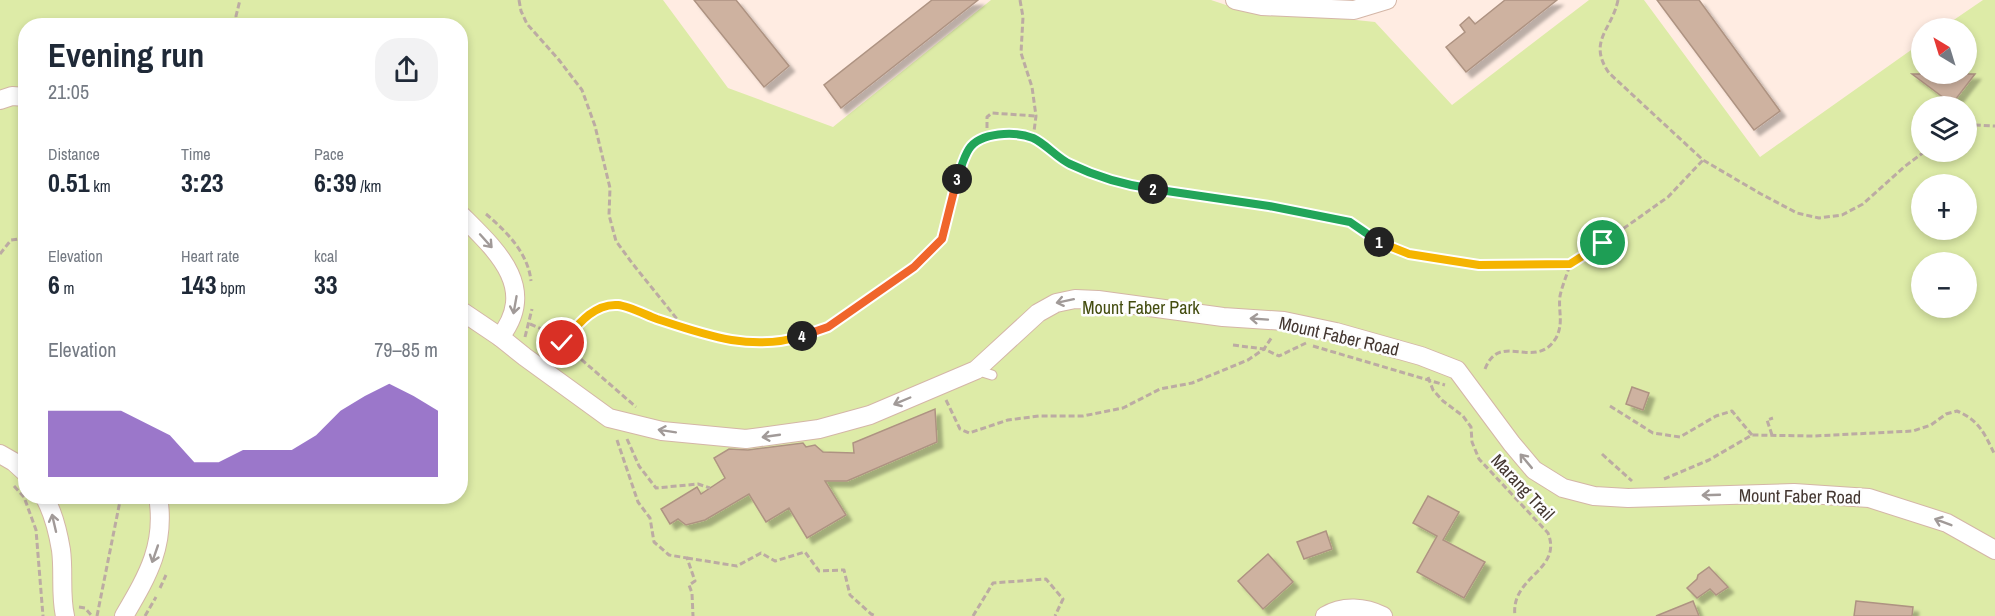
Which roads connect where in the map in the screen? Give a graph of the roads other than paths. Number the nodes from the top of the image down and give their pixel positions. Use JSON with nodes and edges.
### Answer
{"nodes":[{"id":1,"x":1235,"y":0,"type":"edge"},
{"id":2,"x":1387,"y":0,"type":"edge"},
{"id":3,"x":18,"y":96,"type":"edge"},
{"id":4,"x":0,"y":100,"type":"edge"},
{"id":5,"x":468,"y":222,"type":"edge"},
{"id":6,"x":468,"y":315,"type":"edge"},
{"id":7,"x":500,"y":337,"type":"junction"},
{"id":8,"x":0,"y":454,"type":"edge"},
{"id":9,"x":17,"y":476,"type":"edge"},
{"id":10,"x":48,"y":504,"type":"edge"},
{"id":11,"x":159,"y":504,"type":"edge"},
{"id":12,"x":1995,"y":549,"type":"edge"},
{"id":13,"x":65,"y":616,"type":"edge"},
{"id":14,"x":124,"y":616,"type":"edge"},
{"id":15,"x":1325,"y":616,"type":"edge"},
{"id":16,"x":1383,"y":616,"type":"edge"}],
"edges":[{"from":1,"to":2,"type":"street"},
{"from":3,"to":4,"type":"street"},
{"from":5,"to":7,"type":"street","one_way":true},
{"from":6,"to":7,"type":"street","name":"Mount Faber Road"},
{"from":12,"to":7,"type":"street","name":"Mount Faber Road","one_way":true},
{"from":8,"to":9,"type":"street"},
{"from":13,"to":10,"type":"street","one_way":true},
{"from":11,"to":14,"type":"street","one_way":true},
{"from":15,"to":16,"type":"street"}]}
